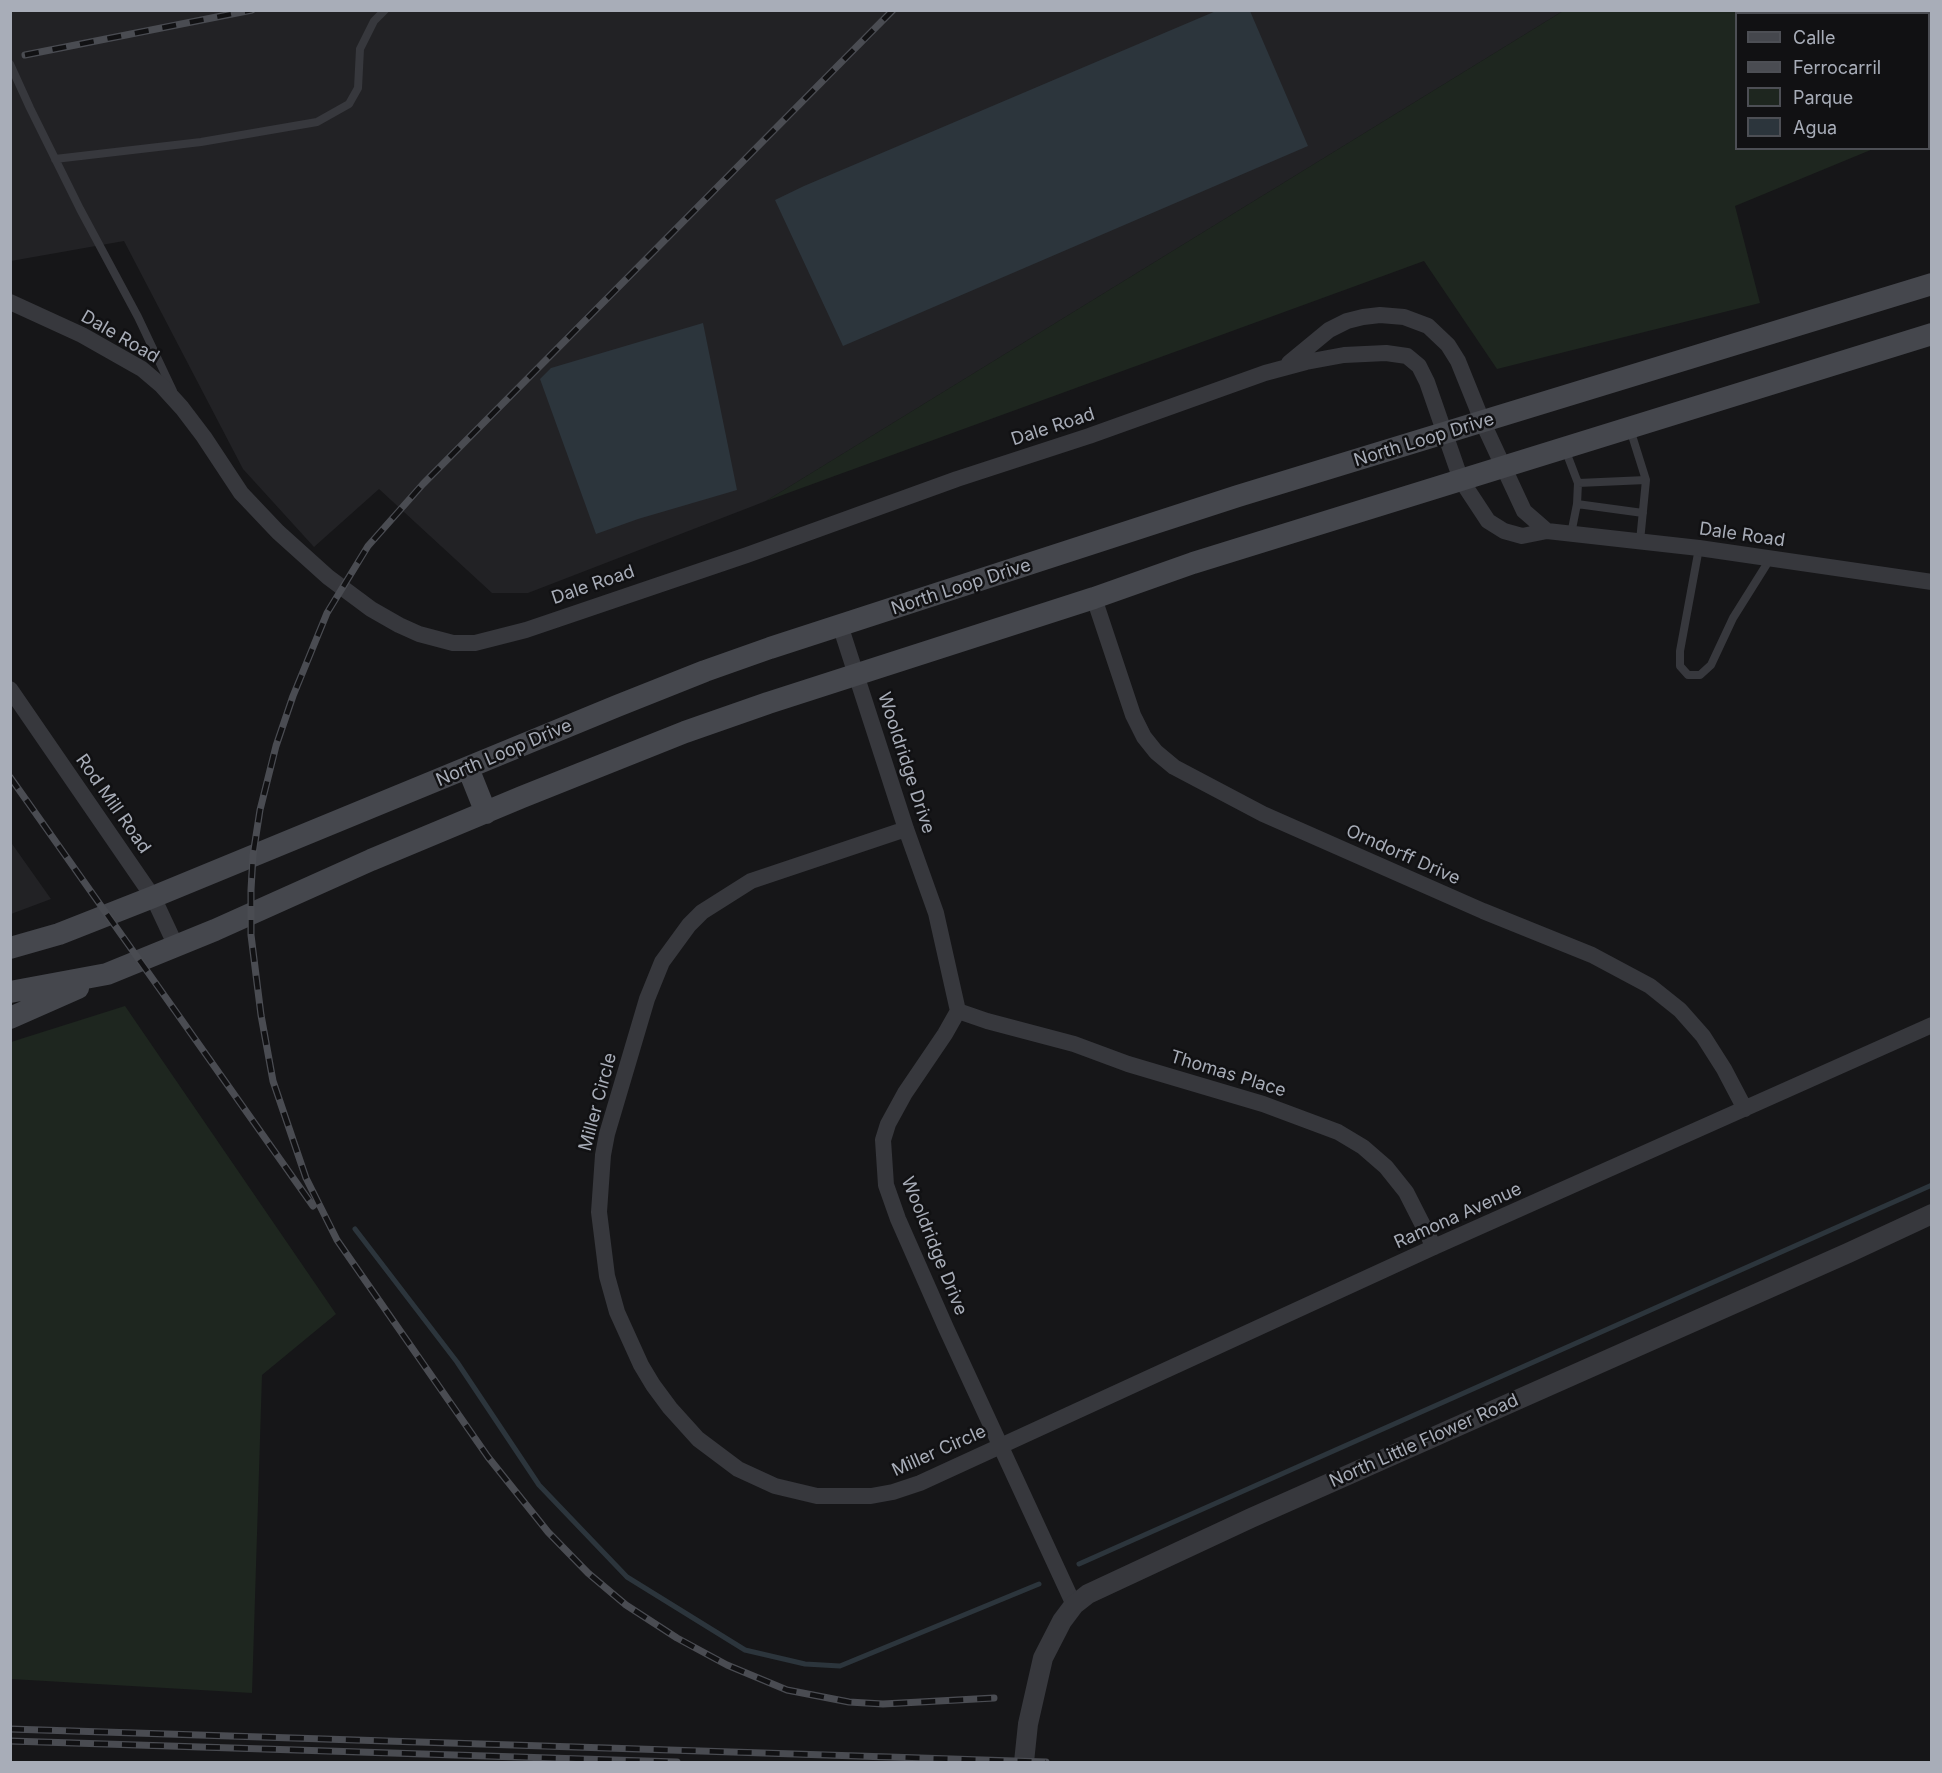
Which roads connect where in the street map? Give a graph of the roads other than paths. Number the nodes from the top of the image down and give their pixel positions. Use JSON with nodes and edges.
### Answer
{"nodes":[{"id":1,"x":385,"y":10,"type":"edge"},
{"id":2,"x":10,"y":64,"type":"edge"},
{"id":3,"x":55,"y":159,"type":"junction"},
{"id":4,"x":1932,"y":284,"type":"edge"},
{"id":5,"x":10,"y":302,"type":"edge"},
{"id":6,"x":1932,"y":334,"type":"edge"},
{"id":7,"x":1284,"y":368,"type":"junction"},
{"id":8,"x":182,"y":408,"type":"junction"},
{"id":9,"x":1483,"y":423,"type":"junction"},
{"id":10,"x":1629,"y":428,"type":"junction"},
{"id":11,"x":1444,"y":434,"type":"junction"},
{"id":12,"x":1564,"y":449,"type":"junction"},
{"id":13,"x":1504,"y":468,"type":"junction"},
{"id":14,"x":1461,"y":480,"type":"junction"},
{"id":15,"x":1646,"y":480,"type":"junction"},
{"id":16,"x":1578,"y":483,"type":"junction"},
{"id":17,"x":1576,"y":504,"type":"junction"},
{"id":18,"x":1642,"y":513,"type":"junction"},
{"id":19,"x":1547,"y":531,"type":"junction"},
{"id":20,"x":1571,"y":534,"type":"junction"},
{"id":21,"x":1640,"y":541,"type":"junction"},
{"id":22,"x":1699,"y":548,"type":"junction"},
{"id":23,"x":1770,"y":559,"type":"junction"},
{"id":24,"x":1932,"y":582,"type":"edge"},
{"id":25,"x":1094,"y":598,"type":"junction"},
{"id":26,"x":840,"y":625,"type":"junction"},
{"id":27,"x":856,"y":674,"type":"junction"},
{"id":28,"x":10,"y":689,"type":"edge"},
{"id":29,"x":468,"y":768,"type":"junction"},
{"id":30,"x":486,"y":813,"type":"junction"},
{"id":31,"x":906,"y":830,"type":"junction"},
{"id":32,"x":153,"y":897,"type":"junction"},
{"id":33,"x":176,"y":946,"type":"junction"},
{"id":34,"x":10,"y":948,"type":"edge"},
{"id":35,"x":107,"y":974,"type":"junction"},
{"id":36,"x":10,"y":992,"type":"edge"},
{"id":37,"x":958,"y":1011,"type":"junction"},
{"id":38,"x":10,"y":1017,"type":"edge"},
{"id":39,"x":1932,"y":1024,"type":"edge"},
{"id":40,"x":1745,"y":1109,"type":"junction"},
{"id":41,"x":1932,"y":1214,"type":"edge"},
{"id":42,"x":1434,"y":1247,"type":"junction"},
{"id":43,"x":1001,"y":1444,"type":"junction"},
{"id":44,"x":1074,"y":1605,"type":"junction"},
{"id":45,"x":1024,"y":1762,"type":"edge"}],
"edges":[{"from":1,"to":3,"type":"lane"},
{"from":2,"to":3,"type":"lane"},
{"from":3,"to":8,"type":"lane"},
{"from":4,"to":9,"type":"main road","name":"North Loop Drive"},
{"from":5,"to":8,"type":"street","name":"Dale Road"},
{"from":6,"to":10,"type":"main road"},
{"from":7,"to":8,"type":"street","name":"Dale Road"},
{"from":7,"to":9,"type":"street","name":"Dale Road"},
{"from":7,"to":11,"type":"street","name":"Dale Road"},
{"from":9,"to":11,"type":"main road","name":"North Loop Drive"},
{"from":9,"to":13,"type":"street","name":"Dale Road"},
{"from":10,"to":12,"type":"main road"},
{"from":10,"to":15,"type":"lane"},
{"from":11,"to":14,"type":"street","name":"Dale Road"},
{"from":11,"to":26,"type":"main road","name":"North Loop Drive"},
{"from":12,"to":13,"type":"main road"},
{"from":12,"to":16,"type":"lane"},
{"from":13,"to":14,"type":"main road"},
{"from":13,"to":19,"type":"street","name":"Dale Road"},
{"from":14,"to":19,"type":"street","name":"Dale Road"},
{"from":14,"to":25,"type":"main road"},
{"from":15,"to":16,"type":"lane"},
{"from":15,"to":18,"type":"lane"},
{"from":16,"to":17,"type":"lane"},
{"from":17,"to":18,"type":"lane"},
{"from":17,"to":20,"type":"lane"},
{"from":18,"to":21,"type":"lane"},
{"from":19,"to":20,"type":"street","name":"Dale Road"},
{"from":20,"to":21,"type":"street","name":"Dale Road"},
{"from":21,"to":22,"type":"street","name":"Dale Road"},
{"from":22,"to":23,"type":"street","name":"Dale Road"},
{"from":22,"to":23,"type":"lane"},
{"from":23,"to":24,"type":"street","name":"Dale Road"},
{"from":25,"to":27,"type":"main road"},
{"from":25,"to":40,"type":"street","name":"Orndorff Drive"},
{"from":26,"to":27,"type":"street","name":"Wooldridge Drive"},
{"from":26,"to":29,"type":"main road","name":"North Loop Drive"},
{"from":27,"to":30,"type":"main road"},
{"from":27,"to":31,"type":"street","name":"Wooldridge Drive"},
{"from":28,"to":32,"type":"street","name":"Rod Mill Road"},
{"from":29,"to":30,"type":"main road"},
{"from":29,"to":32,"type":"main road","name":"North Loop Drive"},
{"from":30,"to":33,"type":"main road"},
{"from":31,"to":37,"type":"street","name":"Wooldridge Drive"},
{"from":31,"to":43,"type":"street","name":"Miller Circle"},
{"from":32,"to":33,"type":"street","name":"Rod Mill Road"},
{"from":32,"to":34,"type":"main road","name":"North Loop Drive"},
{"from":33,"to":35,"type":"main road"},
{"from":35,"to":36,"type":"main road"},
{"from":35,"to":38,"type":"main road"},
{"from":37,"to":42,"type":"street","name":"Thomas Place"},
{"from":37,"to":43,"type":"street","name":"Wooldridge Drive"},
{"from":39,"to":40,"type":"street","name":"Ramona Avenue"},
{"from":40,"to":42,"type":"street","name":"Ramona Avenue"},
{"from":41,"to":44,"type":"street","name":"North Little Flower Road"},
{"from":42,"to":43,"type":"street","name":"Ramona Avenue"},
{"from":43,"to":44,"type":"street","name":"Wooldridge Drive"},
{"from":44,"to":45,"type":"street","name":"North Little Flower Road"}]}
